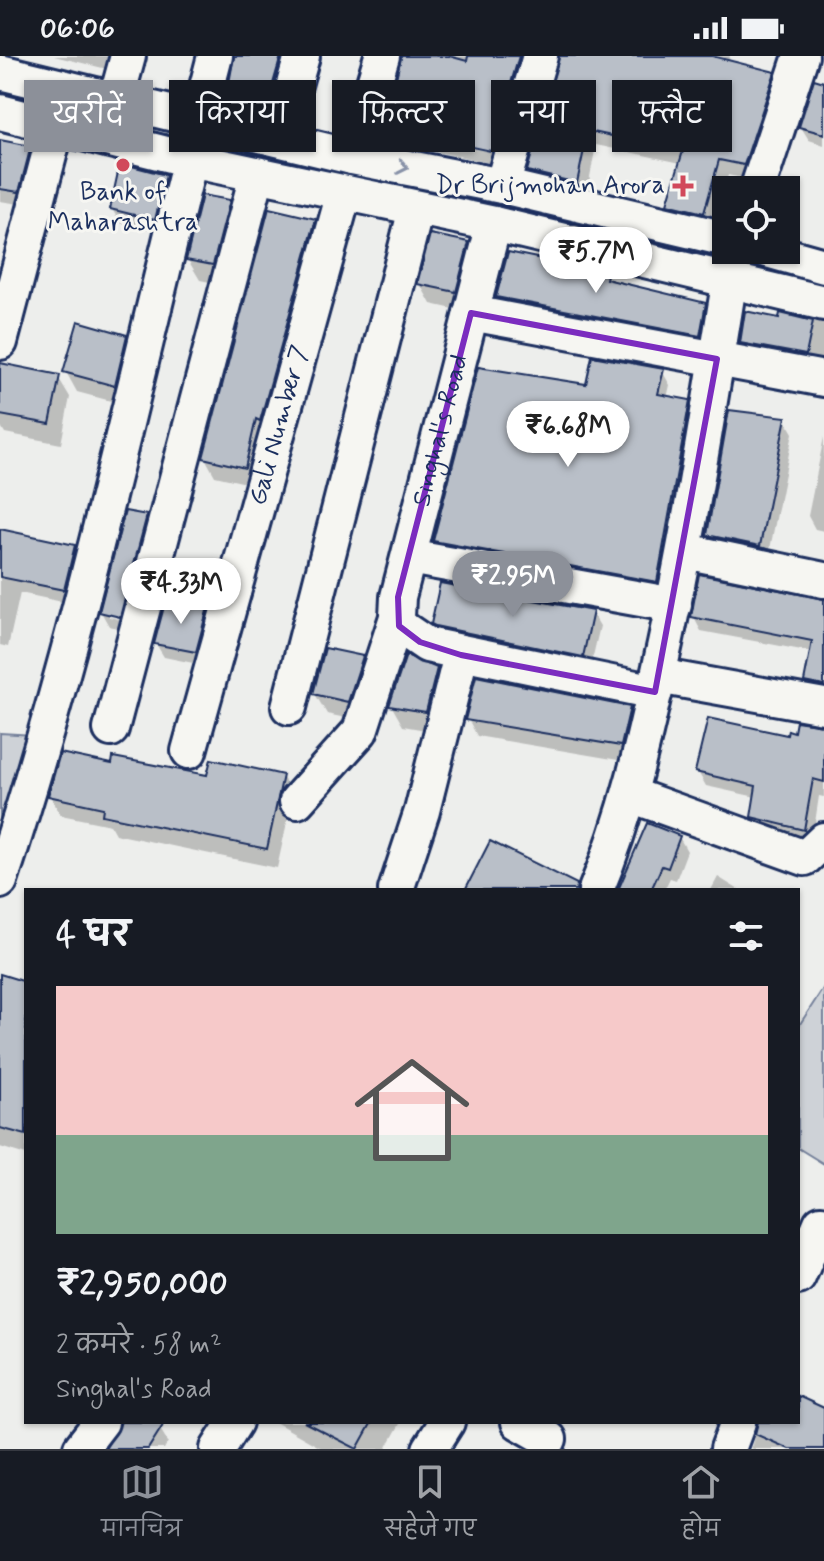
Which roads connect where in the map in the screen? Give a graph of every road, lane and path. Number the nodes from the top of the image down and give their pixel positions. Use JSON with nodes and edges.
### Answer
{"nodes":[{"id":1,"x":128,"y":56,"type":"edge"},
{"id":2,"x":215,"y":56,"type":"edge"},
{"id":3,"x":302,"y":56,"type":"edge"},
{"id":4,"x":382,"y":56,"type":"edge"},
{"id":5,"x":540,"y":56,"type":"edge"},
{"id":6,"x":801,"y":56,"type":"edge"},
{"id":7,"x":0,"y":72,"type":"edge"},
{"id":8,"x":33,"y":80,"type":"edge"},
{"id":9,"x":121,"y":80,"type":"edge"},
{"id":10,"x":209,"y":80,"type":"edge"},
{"id":11,"x":295,"y":80,"type":"edge"},
{"id":12,"x":0,"y":112,"type":"edge"},
{"id":13,"x":24,"y":117,"type":"edge"},
{"id":14,"x":316,"y":148,"type":"edge"},
{"id":15,"x":153,"y":150,"type":"edge"},
{"id":16,"x":50,"y":152,"type":"edge"},
{"id":17,"x":352,"y":157,"type":"junction"},
{"id":18,"x":190,"y":160,"type":"junction"},
{"id":19,"x":257,"y":175,"type":"junction"},
{"id":20,"x":762,"y":176,"type":"edge"},
{"id":21,"x":502,"y":186,"type":"junction"},
{"id":22,"x":344,"y":193,"type":"junction"},
{"id":23,"x":416,"y":209,"type":"junction"},
{"id":24,"x":494,"y":224,"type":"junction"},
{"id":25,"x":712,"y":236,"type":"edge"},
{"id":26,"x":800,"y":259,"type":"edge"},
{"id":27,"x":824,"y":266,"type":"edge"},
{"id":28,"x":730,"y":278,"type":"junction"},
{"id":29,"x":824,"y":303,"type":"edge"},
{"id":30,"x":471,"y":313,"type":"junction"},
{"id":31,"x":0,"y":342,"type":"edge"},
{"id":32,"x":717,"y":359,"type":"junction"},
{"id":33,"x":824,"y":379,"type":"edge"},
{"id":34,"x":685,"y":551,"type":"junction"},
{"id":35,"x":409,"y":557,"type":"junction"},
{"id":36,"x":824,"y":580,"type":"edge"},
{"id":37,"x":674,"y":605,"type":"junction"},
{"id":38,"x":397,"y":617,"type":"junction"},
{"id":39,"x":461,"y":655,"type":"junction"},
{"id":40,"x":656,"y":684,"type":"junction"},
{"id":41,"x":824,"y":706,"type":"edge"},
{"id":42,"x":289,"y":707,"type":"dead end"},
{"id":43,"x":111,"y":729,"type":"dead end"},
{"id":44,"x":189,"y":751,"type":"dead end"},
{"id":45,"x":631,"y":795,"type":"junction"},
{"id":46,"x":297,"y":801,"type":"dead end"},
{"id":47,"x":824,"y":840,"type":"edge"},
{"id":48,"x":0,"y":881,"type":"edge"},
{"id":49,"x":397,"y":888,"type":"edge"},
{"id":50,"x":597,"y":888,"type":"edge"},
{"id":51,"x":821,"y":1223,"type":"dead end"},
{"id":52,"x":800,"y":1272,"type":"edge"},
{"id":53,"x":99,"y":1424,"type":"edge"},
{"id":54,"x":234,"y":1424,"type":"edge"},
{"id":55,"x":446,"y":1424,"type":"edge"},
{"id":56,"x":523,"y":1424,"type":"edge"},
{"id":57,"x":737,"y":1424,"type":"edge"},
{"id":58,"x":549,"y":1439,"type":"dead end"},
{"id":59,"x":81,"y":1448,"type":"edge"},
{"id":60,"x":218,"y":1449,"type":"edge"},
{"id":61,"x":430,"y":1449,"type":"edge"},
{"id":62,"x":728,"y":1449,"type":"edge"}],
"edges":[{"from":1,"to":9,"type":"street"},
{"from":2,"to":10,"type":"street"},
{"from":3,"to":11,"type":"street"},
{"from":4,"to":17,"type":"street"},
{"from":5,"to":21,"type":"street"},
{"from":6,"to":20,"type":"street"},
{"from":7,"to":8,"type":"street"},
{"from":12,"to":13,"type":"street"},
{"from":14,"to":17,"type":"street"},
{"from":15,"to":18,"type":"street"},
{"from":16,"to":31,"type":"street"},
{"from":17,"to":21,"type":"street","one_way":true},
{"from":18,"to":19,"type":"street"},
{"from":18,"to":48,"type":"street"},
{"from":19,"to":22,"type":"street"},
{"from":19,"to":43,"type":"street"},
{"from":21,"to":25,"type":"street"},
{"from":22,"to":23,"type":"street"},
{"from":22,"to":44,"type":"street","name":"Gali Number 7"},
{"from":23,"to":24,"type":"street"},
{"from":23,"to":42,"type":"street"},
{"from":24,"to":28,"type":"street"},
{"from":24,"to":30,"type":"street","name":"Singhal's Road"},
{"from":26,"to":27,"type":"street"},
{"from":28,"to":29,"type":"street"},
{"from":28,"to":32,"type":"street"},
{"from":30,"to":32,"type":"street"},
{"from":30,"to":35,"type":"street","name":"Singhal's Road"},
{"from":32,"to":33,"type":"street"},
{"from":32,"to":34,"type":"street"},
{"from":34,"to":36,"type":"street"},
{"from":34,"to":37,"type":"street"},
{"from":35,"to":37,"type":"street"},
{"from":35,"to":38,"type":"street","name":"Singhal's Road"},
{"from":37,"to":40,"type":"street"},
{"from":38,"to":39,"type":"street"},
{"from":38,"to":46,"type":"street","name":"Singhal's Road"},
{"from":39,"to":40,"type":"street"},
{"from":39,"to":49,"type":"street"},
{"from":40,"to":41,"type":"street"},
{"from":40,"to":45,"type":"street"},
{"from":45,"to":47,"type":"street"},
{"from":45,"to":50,"type":"street"},
{"from":51,"to":52,"type":"street"},
{"from":53,"to":59,"type":"street"},
{"from":54,"to":60,"type":"street"},
{"from":55,"to":61,"type":"street"},
{"from":56,"to":58,"type":"street"},
{"from":57,"to":62,"type":"street"}]}
